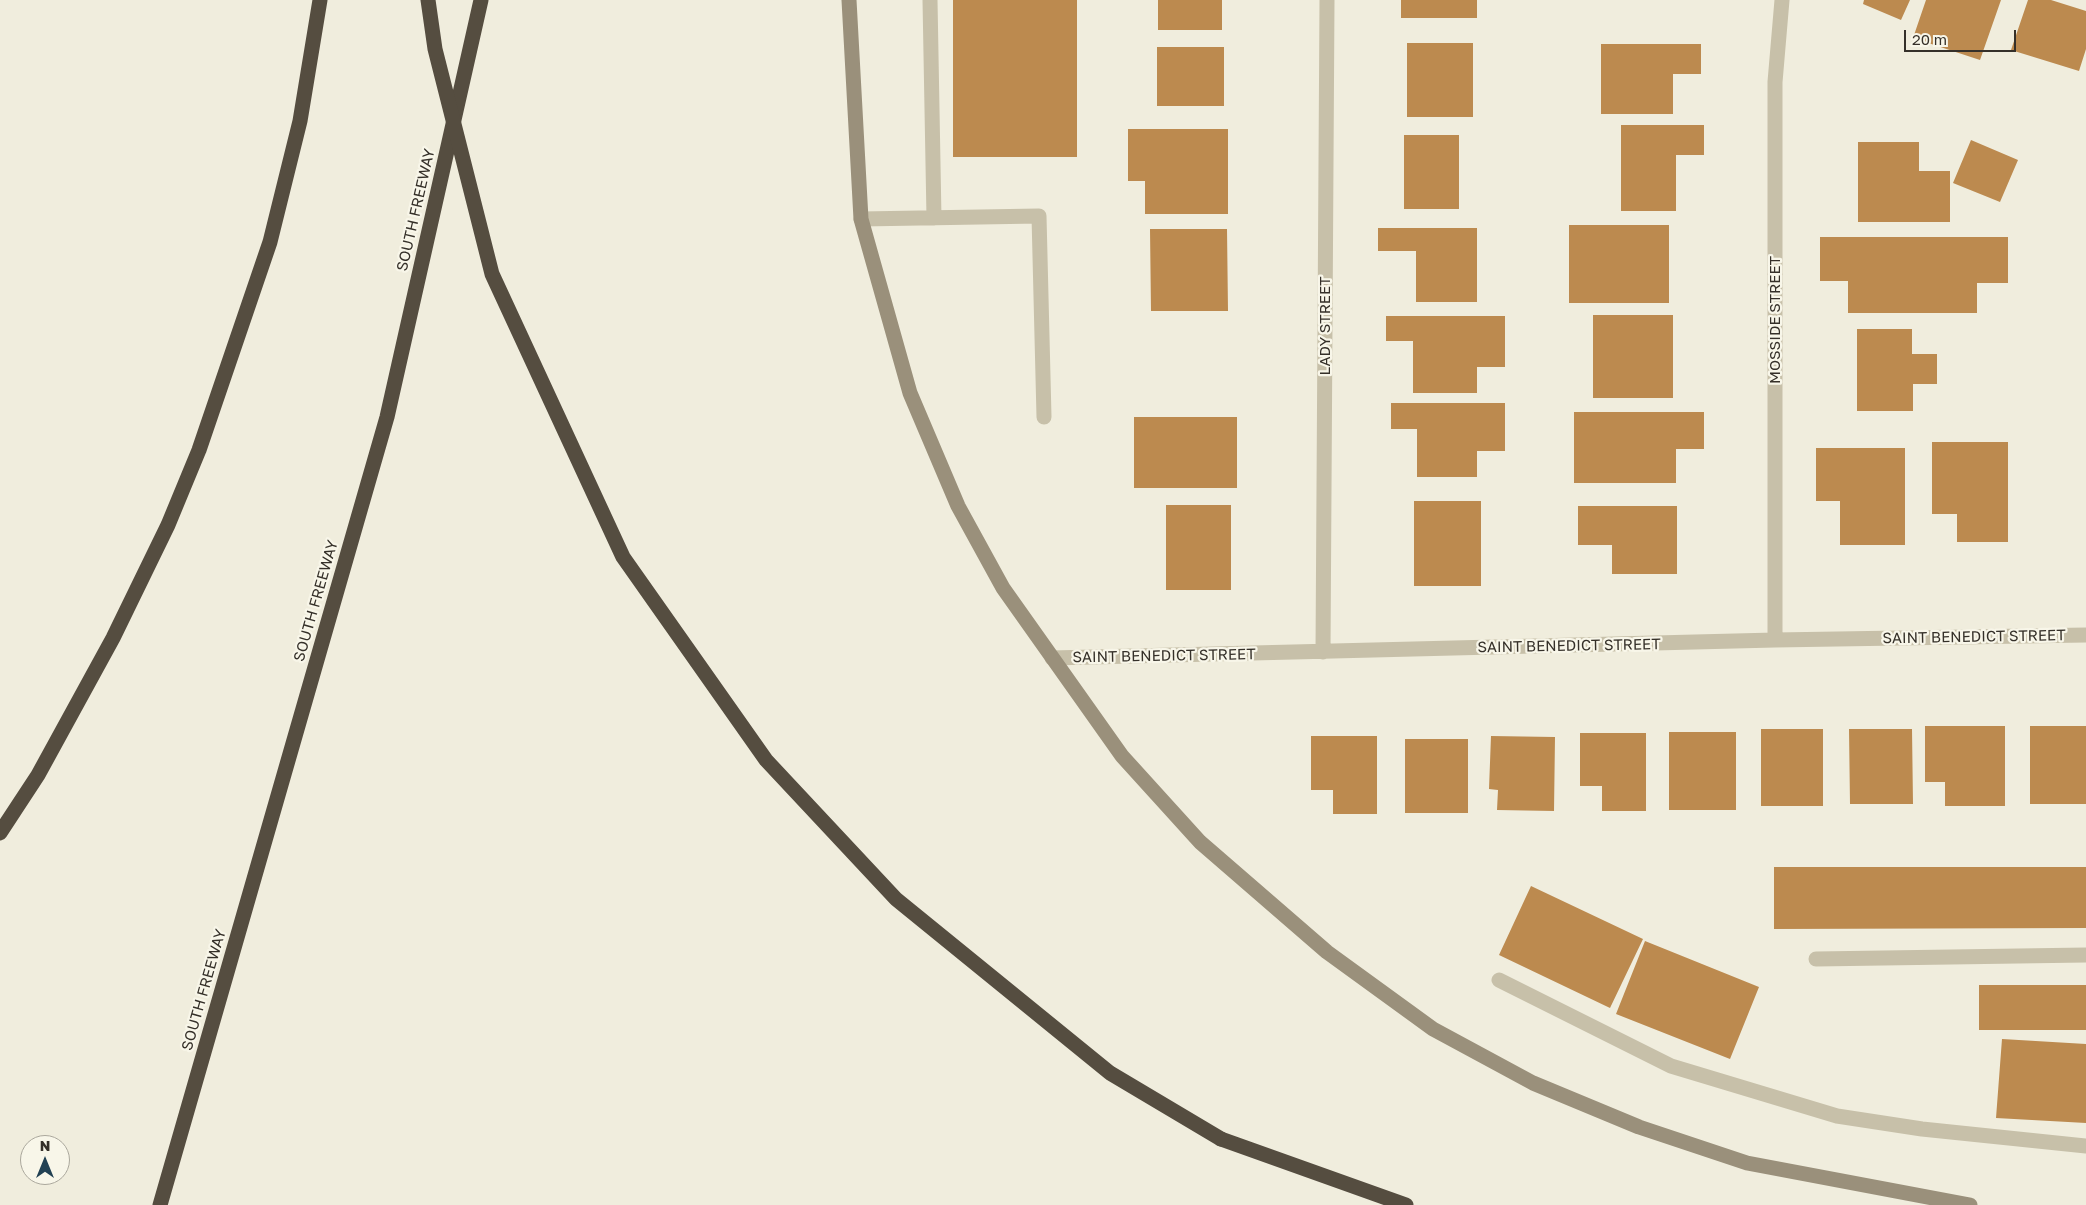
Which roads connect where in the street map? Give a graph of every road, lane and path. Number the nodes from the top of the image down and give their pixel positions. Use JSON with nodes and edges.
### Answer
{"nodes":[{"id":1,"x":320,"y":0,"type":"edge"},
{"id":2,"x":428,"y":0,"type":"edge"},
{"id":3,"x":481,"y":0,"type":"edge"},
{"id":4,"x":849,"y":0,"type":"edge"},
{"id":5,"x":930,"y":0,"type":"edge"},
{"id":6,"x":1327,"y":0,"type":"edge"},
{"id":7,"x":1782,"y":0,"type":"edge"},
{"id":8,"x":934,"y":218,"type":"junction"},
{"id":9,"x":861,"y":219,"type":"junction"},
{"id":10,"x":1044,"y":417,"type":"dead end"},
{"id":11,"x":2086,"y":636,"type":"edge"},
{"id":12,"x":1775,"y":640,"type":"junction"},
{"id":13,"x":1324,"y":652,"type":"junction"},
{"id":14,"x":1052,"y":658,"type":"junction"},
{"id":15,"x":0,"y":833,"type":"edge"},
{"id":16,"x":2086,"y":955,"type":"edge"},
{"id":17,"x":1816,"y":958,"type":"dead end"},
{"id":18,"x":1499,"y":980,"type":"dead end"},
{"id":19,"x":2086,"y":1146,"type":"edge"},
{"id":20,"x":160,"y":1205,"type":"edge"},
{"id":21,"x":1406,"y":1205,"type":"edge"},
{"id":22,"x":1970,"y":1205,"type":"edge"}],
"edges":[{"from":1,"to":15,"type":"highway"},
{"from":2,"to":21,"type":"highway","bridge":true},
{"from":3,"to":20,"type":"highway","name":"SOUTH FREEWAY"},
{"from":4,"to":9,"type":"main road"},
{"from":5,"to":8,"type":"street"},
{"from":6,"to":13,"type":"street","name":"LADY STREET"},
{"from":7,"to":12,"type":"street","name":"MOSSIDE STREET"},
{"from":8,"to":9,"type":"street"},
{"from":8,"to":10,"type":"street"},
{"from":9,"to":14,"type":"main road"},
{"from":11,"to":12,"type":"street","name":"SAINT BENEDICT STREET"},
{"from":12,"to":13,"type":"street","name":"SAINT BENEDICT STREET"},
{"from":13,"to":14,"type":"street","name":"SAINT BENEDICT STREET"},
{"from":14,"to":22,"type":"main road"},
{"from":16,"to":17,"type":"street"},
{"from":18,"to":19,"type":"street"}]}
